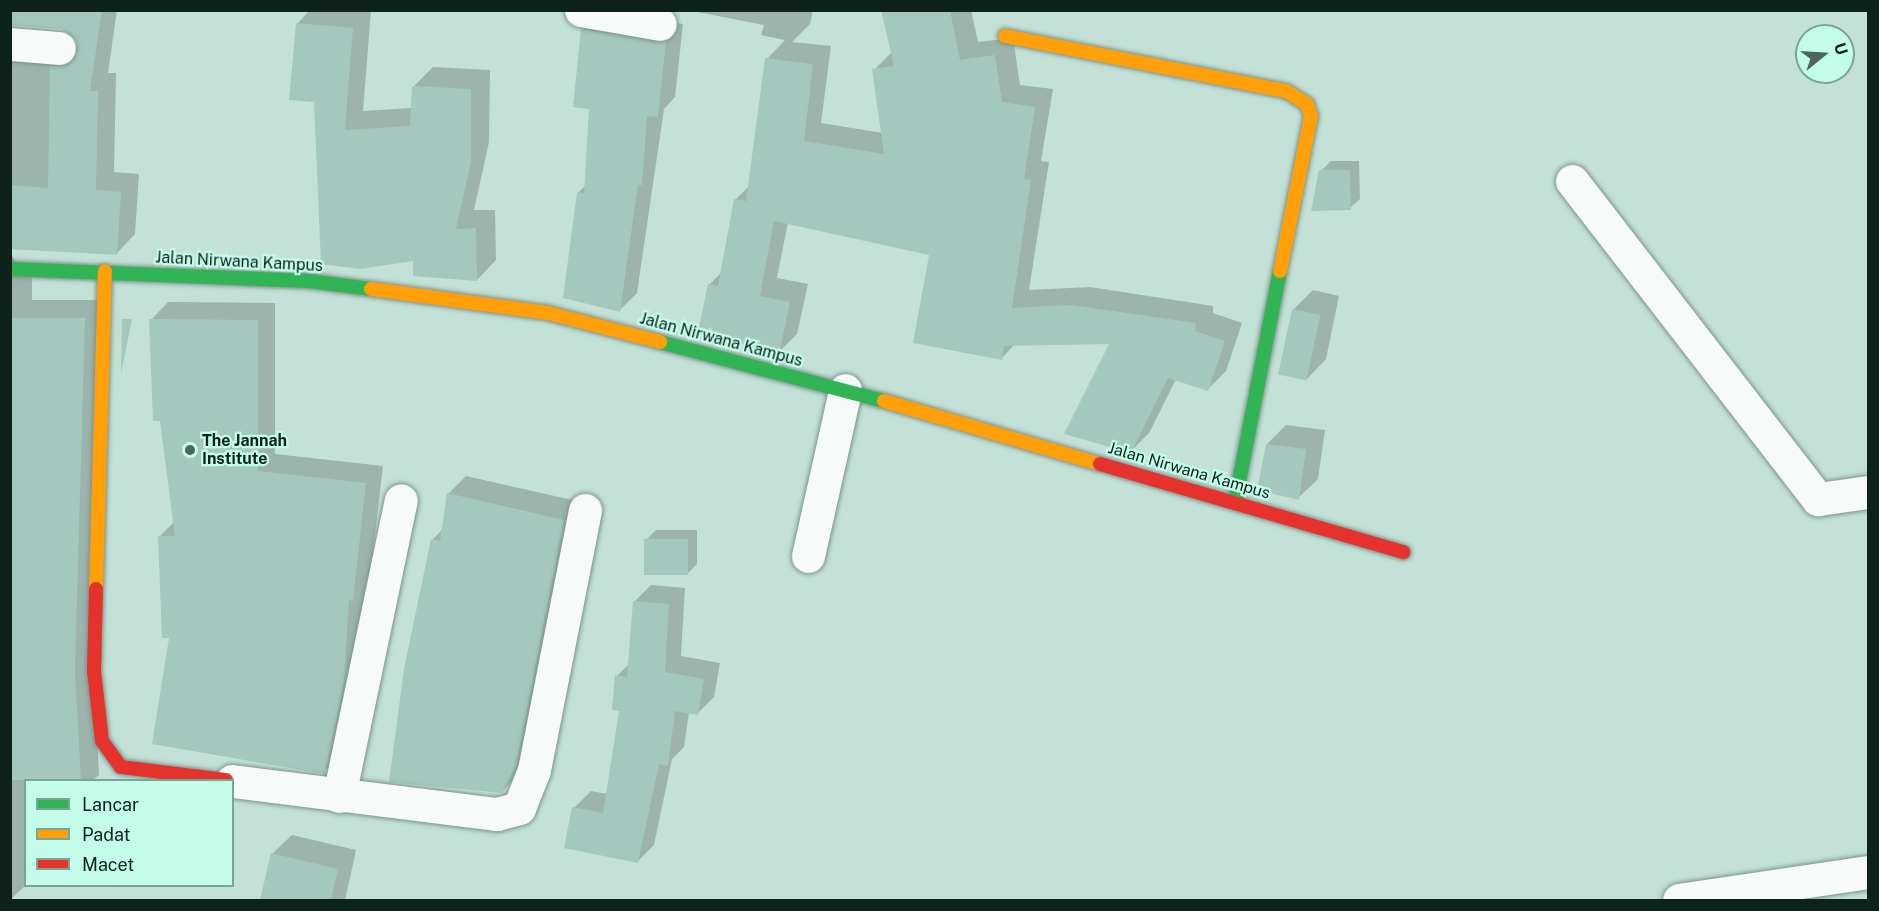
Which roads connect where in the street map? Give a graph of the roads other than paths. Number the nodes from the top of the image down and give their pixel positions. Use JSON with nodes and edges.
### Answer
{"nodes":[{"id":1,"x":581,"y":10,"type":"edge"},
{"id":2,"x":660,"y":24,"type":"dead end"},
{"id":3,"x":1005,"y":36,"type":"dead end"},
{"id":4,"x":10,"y":45,"type":"edge"},
{"id":5,"x":59,"y":48,"type":"dead end"},
{"id":6,"x":1572,"y":181,"type":"dead end"},
{"id":7,"x":10,"y":269,"type":"edge"},
{"id":8,"x":105,"y":271,"type":"junction"},
{"id":9,"x":845,"y":390,"type":"junction"},
{"id":10,"x":1869,"y":492,"type":"edge"},
{"id":11,"x":401,"y":500,"type":"dead end"},
{"id":12,"x":1235,"y":501,"type":"junction"},
{"id":13,"x":585,"y":510,"type":"dead end"},
{"id":14,"x":1402,"y":552,"type":"dead end"},
{"id":15,"x":808,"y":556,"type":"dead end"},
{"id":16,"x":218,"y":779,"type":"edge"},
{"id":17,"x":234,"y":781,"type":"edge"},
{"id":18,"x":339,"y":796,"type":"junction"},
{"id":19,"x":1869,"y":872,"type":"edge"},
{"id":20,"x":1679,"y":900,"type":"edge"}],
"edges":[{"from":1,"to":2,"type":"street"},
{"from":3,"to":12,"type":"street"},
{"from":4,"to":5,"type":"street"},
{"from":6,"to":10,"type":"street"},
{"from":7,"to":8,"type":"street","name":"Jalan Nirwana Kampus"},
{"from":8,"to":9,"type":"street","name":"Jalan Nirwana Kampus"},
{"from":8,"to":16,"type":"street"},
{"from":9,"to":12,"type":"street","name":"Jalan Nirwana Kampus"},
{"from":9,"to":15,"type":"street"},
{"from":11,"to":18,"type":"street"},
{"from":12,"to":14,"type":"street","name":"Jalan Nirwana Kampus"},
{"from":13,"to":18,"type":"street"},
{"from":17,"to":18,"type":"street"},
{"from":19,"to":20,"type":"street"}]}
